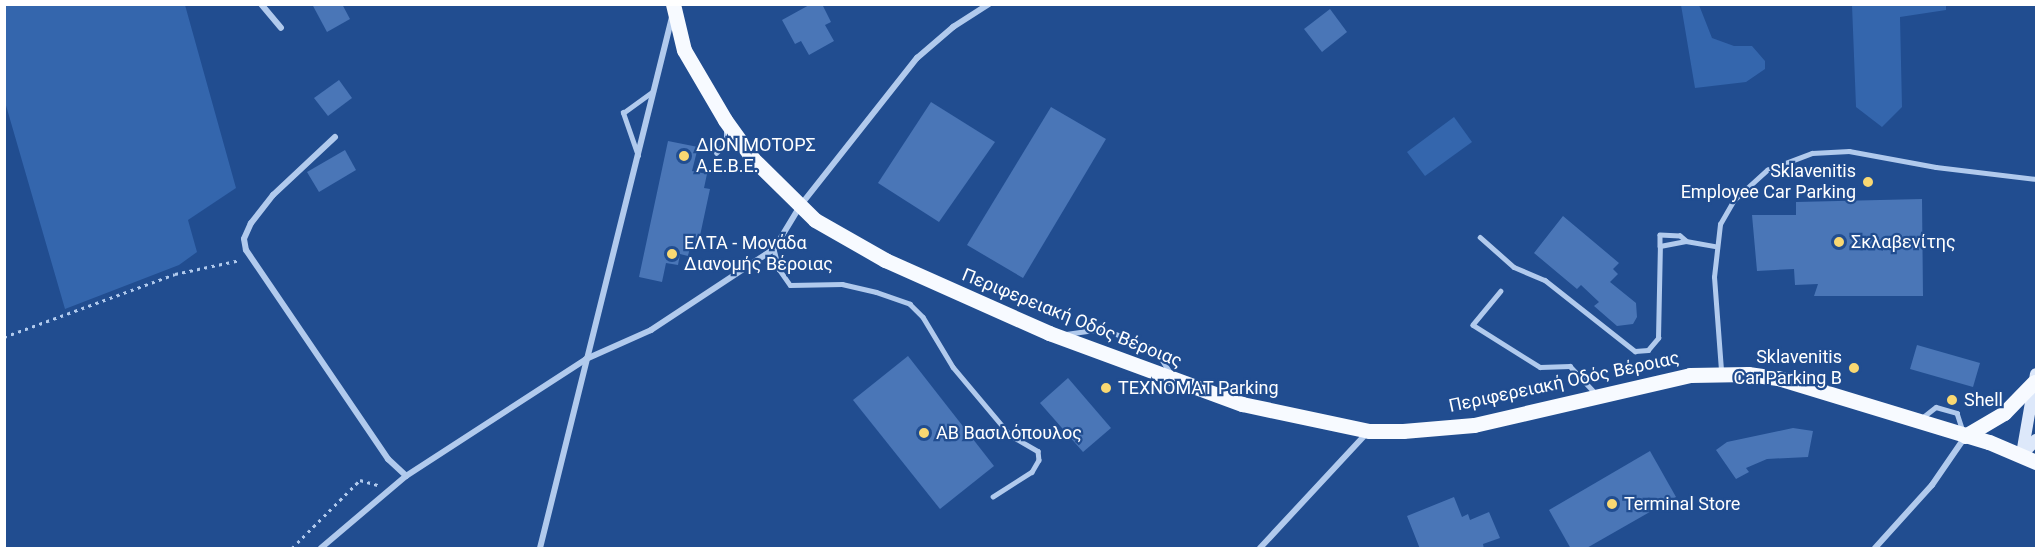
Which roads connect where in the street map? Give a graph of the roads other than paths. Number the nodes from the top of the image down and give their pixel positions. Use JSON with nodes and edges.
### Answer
{"nodes":[{"id":1,"x":261,"y":4,"type":"edge"},
{"id":2,"x":989,"y":4,"type":"edge"},
{"id":3,"x":673,"y":8,"type":"edge"},
{"id":4,"x":281,"y":28,"type":"dead end"},
{"id":5,"x":653,"y":91,"type":"junction"},
{"id":6,"x":725,"y":120,"type":"junction"},
{"id":7,"x":335,"y":137,"type":"dead end"},
{"id":8,"x":716,"y":153,"type":"dead end"},
{"id":9,"x":639,"y":158,"type":"junction"},
{"id":10,"x":2037,"y":179,"type":"edge"},
{"id":11,"x":800,"y":206,"type":"junction"},
{"id":12,"x":1480,"y":237,"type":"dead end"},
{"id":13,"x":1686,"y":241,"type":"junction"},
{"id":14,"x":1660,"y":246,"type":"junction"},
{"id":15,"x":1715,"y":246,"type":"junction"},
{"id":16,"x":774,"y":249,"type":"junction"},
{"id":17,"x":1501,"y":291,"type":"dead end"},
{"id":18,"x":1055,"y":335,"type":"junction"},
{"id":19,"x":586,"y":359,"type":"junction"},
{"id":20,"x":1721,"y":373,"type":"junction"},
{"id":21,"x":2035,"y":378,"type":"edge"},
{"id":22,"x":1177,"y":382,"type":"junction"},
{"id":23,"x":1598,"y":396,"type":"junction"},
{"id":24,"x":1369,"y":430,"type":"junction"},
{"id":25,"x":1965,"y":436,"type":"junction"},
{"id":26,"x":2037,"y":440,"type":"edge"},
{"id":27,"x":2022,"y":454,"type":"junction"},
{"id":28,"x":2037,"y":462,"type":"edge"},
{"id":29,"x":406,"y":476,"type":"junction"},
{"id":30,"x":993,"y":497,"type":"dead end"},
{"id":31,"x":321,"y":549,"type":"edge"},
{"id":32,"x":540,"y":549,"type":"edge"},
{"id":33,"x":1260,"y":549,"type":"edge"},
{"id":34,"x":1875,"y":549,"type":"edge"}],
"edges":[{"from":1,"to":4,"type":"street"},
{"from":2,"to":11,"type":"street"},
{"from":3,"to":5,"type":"street"},
{"from":3,"to":6,"type":"main road","name":"Περιφερειακή Οδός Βέροιας"},
{"from":5,"to":9,"type":"street"},
{"from":5,"to":9,"type":"lane"},
{"from":6,"to":8,"type":"lane"},
{"from":6,"to":11,"type":"main road","name":"Περιφερειακή Οδός Βέροιας"},
{"from":7,"to":29,"type":"street"},
{"from":9,"to":19,"type":"street"},
{"from":10,"to":15,"type":"lane"},
{"from":11,"to":16,"type":"street"},
{"from":11,"to":18,"type":"main road","name":"Περιφερειακή Οδός Βέροιας"},
{"from":12,"to":14,"type":"lane"},
{"from":13,"to":14,"type":"lane"},
{"from":13,"to":14,"type":"lane"},
{"from":13,"to":15,"type":"lane"},
{"from":15,"to":20,"type":"lane"},
{"from":16,"to":19,"type":"street"},
{"from":16,"to":30,"type":"lane"},
{"from":17,"to":23,"type":"lane"},
{"from":18,"to":22,"type":"main road","name":"Περιφερειακή Οδός Βέροιας"},
{"from":18,"to":22,"type":"lane"},
{"from":19,"to":29,"type":"street"},
{"from":19,"to":32,"type":"street"},
{"from":20,"to":23,"type":"main road","name":"Περιφερειακή Οδός Βέροιας"},
{"from":20,"to":25,"type":"main road","name":"Περιφερειακή Οδός Βέροιας"},
{"from":21,"to":25,"type":"main road"},
{"from":21,"to":27,"type":"main road"},
{"from":22,"to":24,"type":"main road","name":"Περιφερειακή Οδός Βέροιας"},
{"from":23,"to":24,"type":"main road","name":"Περιφερειακή Οδός Βέροιας"},
{"from":24,"to":33,"type":"street"},
{"from":25,"to":27,"type":"main road","name":"Περιφερειακή Οδός Βέροιας"},
{"from":25,"to":34,"type":"street"},
{"from":26,"to":27,"type":"main road"},
{"from":27,"to":28,"type":"main road","name":"Περιφερειακή Οδός Βέροιας"},
{"from":29,"to":31,"type":"street"}]}
